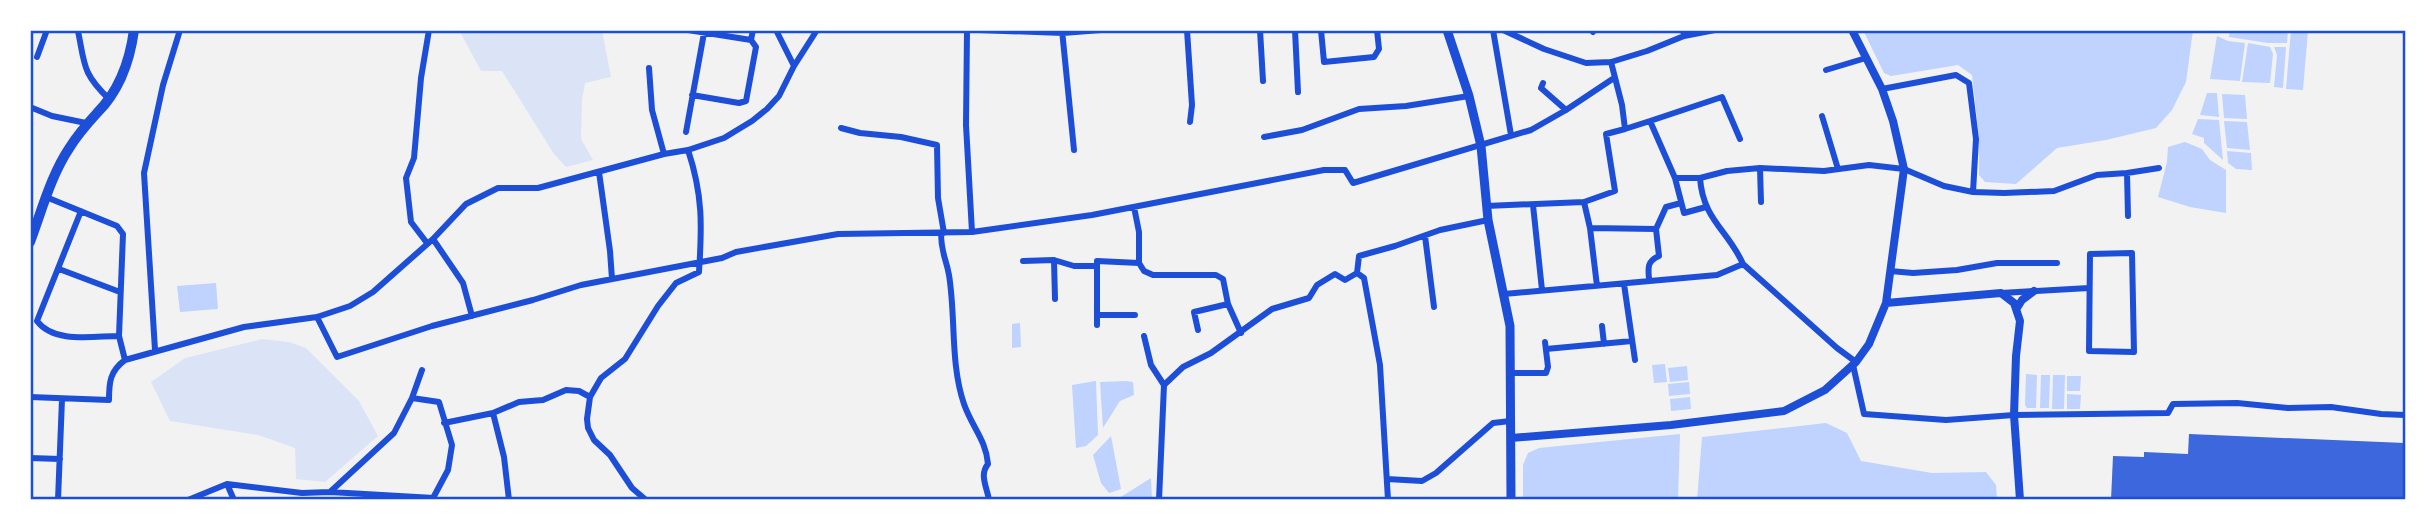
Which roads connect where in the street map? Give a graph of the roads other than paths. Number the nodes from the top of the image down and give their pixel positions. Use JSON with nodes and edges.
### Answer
{"nodes":[{"id":1,"x":47,"y":30,"type":"edge"},
{"id":2,"x":75,"y":30,"type":"edge"},
{"id":3,"x":134,"y":30,"type":"edge"},
{"id":4,"x":180,"y":30,"type":"edge"},
{"id":5,"x":429,"y":30,"type":"edge"},
{"id":6,"x":688,"y":30,"type":"edge"},
{"id":7,"x":753,"y":30,"type":"edge"},
{"id":8,"x":776,"y":30,"type":"edge"},
{"id":9,"x":817,"y":30,"type":"edge"},
{"id":10,"x":967,"y":30,"type":"edge"},
{"id":11,"x":978,"y":30,"type":"edge"},
{"id":12,"x":1101,"y":30,"type":"edge"},
{"id":13,"x":1187,"y":30,"type":"edge"},
{"id":14,"x":1260,"y":30,"type":"edge"},
{"id":15,"x":1295,"y":30,"type":"edge"},
{"id":16,"x":1321,"y":30,"type":"edge"},
{"id":17,"x":1377,"y":30,"type":"edge"},
{"id":18,"x":1447,"y":30,"type":"edge"},
{"id":19,"x":1493,"y":30,"type":"edge"},
{"id":20,"x":1503,"y":30,"type":"edge"},
{"id":21,"x":1715,"y":30,"type":"edge"},
{"id":22,"x":1852,"y":30,"type":"edge"},
{"id":23,"x":1062,"y":31,"type":"edge"},
{"id":24,"x":704,"y":33,"type":"junction"},
{"id":25,"x":1683,"y":33,"type":"edge"},
{"id":26,"x":751,"y":40,"type":"junction"},
{"id":27,"x":37,"y":57,"type":"dead end"},
{"id":28,"x":1866,"y":58,"type":"junction"},
{"id":29,"x":1611,"y":62,"type":"junction"},
{"id":30,"x":794,"y":66,"type":"junction"},
{"id":31,"x":649,"y":68,"type":"dead end"},
{"id":32,"x":1826,"y":70,"type":"dead end"},
{"id":33,"x":1614,"y":78,"type":"junction"},
{"id":34,"x":1263,"y":81,"type":"dead end"},
{"id":35,"x":1543,"y":83,"type":"dead end"},
{"id":36,"x":1882,"y":89,"type":"junction"},
{"id":37,"x":1298,"y":92,"type":"dead end"},
{"id":38,"x":692,"y":95,"type":"junction"},
{"id":39,"x":1469,"y":96,"type":"junction"},
{"id":40,"x":109,"y":99,"type":"junction"},
{"id":41,"x":30,"y":107,"type":"edge"},
{"id":42,"x":1566,"y":110,"type":"junction"},
{"id":43,"x":1822,"y":116,"type":"dead end"},
{"id":44,"x":1650,"y":121,"type":"junction"},
{"id":45,"x":1190,"y":122,"type":"dead end"},
{"id":46,"x":86,"y":123,"type":"junction"},
{"id":47,"x":841,"y":128,"type":"dead end"},
{"id":48,"x":1625,"y":130,"type":"junction"},
{"id":49,"x":686,"y":132,"type":"dead end"},
{"id":50,"x":1511,"y":135,"type":"junction"},
{"id":51,"x":1264,"y":137,"type":"dead end"},
{"id":52,"x":1740,"y":139,"type":"dead end"},
{"id":53,"x":1481,"y":146,"type":"junction"},
{"id":54,"x":688,"y":150,"type":"junction"},
{"id":55,"x":1074,"y":150,"type":"dead end"},
{"id":56,"x":664,"y":154,"type":"junction"},
{"id":57,"x":1760,"y":168,"type":"junction"},
{"id":58,"x":2159,"y":168,"type":"dead end"},
{"id":59,"x":1838,"y":169,"type":"junction"},
{"id":60,"x":1904,"y":169,"type":"junction"},
{"id":61,"x":599,"y":172,"type":"junction"},
{"id":62,"x":2127,"y":173,"type":"junction"},
{"id":63,"x":1675,"y":178,"type":"junction"},
{"id":64,"x":1700,"y":178,"type":"junction"},
{"id":65,"x":1973,"y":192,"type":"junction"},
{"id":66,"x":46,"y":197,"type":"junction"},
{"id":67,"x":1584,"y":202,"type":"junction"},
{"id":68,"x":1761,"y":202,"type":"dead end"},
{"id":69,"x":1681,"y":203,"type":"junction"},
{"id":70,"x":1532,"y":205,"type":"junction"},
{"id":71,"x":1486,"y":206,"type":"junction"},
{"id":72,"x":1134,"y":207,"type":"junction"},
{"id":73,"x":1706,"y":207,"type":"junction"},
{"id":74,"x":81,"y":211,"type":"junction"},
{"id":75,"x":2128,"y":216,"type":"dead end"},
{"id":76,"x":1488,"y":220,"type":"junction"},
{"id":77,"x":1590,"y":228,"type":"junction"},
{"id":78,"x":1656,"y":229,"type":"junction"},
{"id":79,"x":972,"y":232,"type":"junction"},
{"id":80,"x":942,"y":233,"type":"junction"},
{"id":81,"x":1425,"y":236,"type":"junction"},
{"id":82,"x":430,"y":241,"type":"junction"},
{"id":83,"x":30,"y":242,"type":"edge"},
{"id":84,"x":1054,"y":260,"type":"junction"},
{"id":85,"x":699,"y":261,"type":"junction"},
{"id":86,"x":1023,"y":261,"type":"dead end"},
{"id":87,"x":1139,"y":262,"type":"junction"},
{"id":88,"x":2057,"y":263,"type":"dead end"},
{"id":89,"x":1743,"y":264,"type":"junction"},
{"id":90,"x":1097,"y":266,"type":"junction"},
{"id":91,"x":59,"y":269,"type":"junction"},
{"id":92,"x":1891,"y":271,"type":"junction"},
{"id":93,"x":1357,"y":273,"type":"junction"},
{"id":94,"x":612,"y":279,"type":"junction"},
{"id":95,"x":1649,"y":279,"type":"junction"},
{"id":96,"x":1624,"y":284,"type":"junction"},
{"id":97,"x":1597,"y":286,"type":"junction"},
{"id":98,"x":2089,"y":288,"type":"junction"},
{"id":99,"x":1542,"y":290,"type":"junction"},
{"id":100,"x":2034,"y":291,"type":"junction"},
{"id":101,"x":120,"y":292,"type":"junction"},
{"id":102,"x":1504,"y":293,"type":"junction"},
{"id":103,"x":2001,"y":293,"type":"junction"},
{"id":104,"x":1055,"y":299,"type":"dead end"},
{"id":105,"x":1886,"y":303,"type":"junction"},
{"id":106,"x":1228,"y":304,"type":"junction"},
{"id":107,"x":1434,"y":307,"type":"dead end"},
{"id":108,"x":2017,"y":308,"type":"junction"},
{"id":109,"x":1097,"y":315,"type":"junction"},
{"id":110,"x":1135,"y":315,"type":"dead end"},
{"id":111,"x":472,"y":316,"type":"junction"},
{"id":112,"x":317,"y":317,"type":"junction"},
{"id":113,"x":1097,"y":325,"type":"dead end"},
{"id":114,"x":1602,"y":326,"type":"dead end"},
{"id":115,"x":1198,"y":330,"type":"dead end"},
{"id":116,"x":1241,"y":333,"type":"junction"},
{"id":117,"x":119,"y":336,"type":"junction"},
{"id":118,"x":1144,"y":336,"type":"dead end"},
{"id":119,"x":1632,"y":341,"type":"junction"},
{"id":120,"x":1604,"y":344,"type":"junction"},
{"id":121,"x":155,"y":350,"type":"junction"},
{"id":122,"x":125,"y":359,"type":"junction"},
{"id":123,"x":1635,"y":360,"type":"dead end"},
{"id":124,"x":1855,"y":364,"type":"junction"},
{"id":125,"x":422,"y":370,"type":"dead end"},
{"id":126,"x":1509,"y":373,"type":"junction"},
{"id":127,"x":1164,"y":385,"type":"junction"},
{"id":128,"x":30,"y":397,"type":"edge"},
{"id":129,"x":590,"y":397,"type":"junction"},
{"id":130,"x":412,"y":398,"type":"junction"},
{"id":131,"x":62,"y":399,"type":"junction"},
{"id":132,"x":493,"y":413,"type":"junction"},
{"id":133,"x":2014,"y":415,"type":"junction"},
{"id":134,"x":2405,"y":415,"type":"edge"},
{"id":135,"x":1510,"y":421,"type":"junction"},
{"id":136,"x":444,"y":423,"type":"junction"},
{"id":137,"x":1511,"y":438,"type":"junction"},
{"id":138,"x":30,"y":458,"type":"edge"},
{"id":139,"x":60,"y":458,"type":"junction"},
{"id":140,"x":1387,"y":479,"type":"junction"},
{"id":141,"x":227,"y":484,"type":"junction"},
{"id":142,"x":330,"y":492,"type":"junction"},
{"id":143,"x":433,"y":499,"type":"edge"},
{"id":144,"x":58,"y":500,"type":"edge"},
{"id":145,"x":188,"y":500,"type":"edge"},
{"id":146,"x":234,"y":500,"type":"edge"},
{"id":147,"x":509,"y":500,"type":"edge"},
{"id":148,"x":646,"y":500,"type":"edge"},
{"id":149,"x":989,"y":500,"type":"edge"},
{"id":150,"x":1159,"y":500,"type":"edge"},
{"id":151,"x":1388,"y":500,"type":"edge"},
{"id":152,"x":1511,"y":500,"type":"edge"},
{"id":153,"x":2020,"y":500,"type":"edge"}],
"edges":[{"from":1,"to":27,"type":"street"},
{"from":2,"to":40,"type":"street"},
{"from":3,"to":40,"type":"main road"},
{"from":4,"to":121,"type":"street"},
{"from":5,"to":82,"type":"street"},
{"from":6,"to":24,"type":"street"},
{"from":7,"to":26,"type":"street"},
{"from":8,"to":30,"type":"street"},
{"from":9,"to":30,"type":"street"},
{"from":10,"to":79,"type":"street"},
{"from":11,"to":23,"type":"street"},
{"from":12,"to":23,"type":"street"},
{"from":13,"to":45,"type":"street"},
{"from":14,"to":34,"type":"street"},
{"from":15,"to":37,"type":"street"},
{"from":16,"to":17,"type":"street"},
{"from":18,"to":39,"type":"main road"},
{"from":19,"to":50,"type":"street"},
{"from":20,"to":29,"type":"street"},
{"from":21,"to":25,"type":"street"},
{"from":22,"to":28,"type":"street"},
{"from":23,"to":55,"type":"street"},
{"from":24,"to":26,"type":"street"},
{"from":24,"to":38,"type":"street"},
{"from":25,"to":29,"type":"street"},
{"from":26,"to":38,"type":"street"},
{"from":28,"to":32,"type":"street"},
{"from":28,"to":36,"type":"street"},
{"from":29,"to":33,"type":"street"},
{"from":30,"to":54,"type":"street"},
{"from":31,"to":56,"type":"street"},
{"from":33,"to":42,"type":"street"},
{"from":33,"to":48,"type":"street"},
{"from":35,"to":42,"type":"street"},
{"from":36,"to":60,"type":"street"},
{"from":36,"to":65,"type":"street"},
{"from":38,"to":49,"type":"street"},
{"from":39,"to":51,"type":"street"},
{"from":39,"to":53,"type":"main road"},
{"from":40,"to":46,"type":"main road"},
{"from":41,"to":46,"type":"street"},
{"from":42,"to":50,"type":"street"},
{"from":43,"to":59,"type":"street"},
{"from":44,"to":48,"type":"street"},
{"from":44,"to":52,"type":"street"},
{"from":44,"to":63,"type":"street"},
{"from":46,"to":66,"type":"main road"},
{"from":47,"to":80,"type":"street"},
{"from":48,"to":67,"type":"street"},
{"from":50,"to":53,"type":"street"},
{"from":53,"to":71,"type":"main road"},
{"from":53,"to":72,"type":"street"},
{"from":54,"to":56,"type":"street"},
{"from":54,"to":85,"type":"street"},
{"from":56,"to":61,"type":"street"},
{"from":57,"to":59,"type":"street"},
{"from":57,"to":64,"type":"street"},
{"from":57,"to":68,"type":"street"},
{"from":58,"to":62,"type":"street"},
{"from":59,"to":60,"type":"street"},
{"from":60,"to":65,"type":"street"},
{"from":60,"to":92,"type":"street"},
{"from":61,"to":82,"type":"street"},
{"from":61,"to":94,"type":"street"},
{"from":62,"to":65,"type":"street"},
{"from":62,"to":75,"type":"street"},
{"from":63,"to":64,"type":"street"},
{"from":63,"to":69,"type":"street"},
{"from":64,"to":73,"type":"street"},
{"from":66,"to":74,"type":"street"},
{"from":66,"to":83,"type":"main road"},
{"from":67,"to":70,"type":"street"},
{"from":67,"to":77,"type":"street"},
{"from":69,"to":73,"type":"street"},
{"from":69,"to":78,"type":"street"},
{"from":70,"to":71,"type":"street"},
{"from":70,"to":99,"type":"street"},
{"from":71,"to":76,"type":"main road"},
{"from":72,"to":79,"type":"street"},
{"from":72,"to":87,"type":"street"},
{"from":73,"to":89,"type":"street"},
{"from":74,"to":91,"type":"street"},
{"from":74,"to":101,"type":"street"},
{"from":76,"to":81,"type":"street"},
{"from":76,"to":102,"type":"main road"},
{"from":77,"to":78,"type":"street"},
{"from":77,"to":97,"type":"street"},
{"from":78,"to":95,"type":"street"},
{"from":79,"to":80,"type":"street"},
{"from":80,"to":85,"type":"street"},
{"from":80,"to":149,"type":"street"},
{"from":81,"to":93,"type":"street"},
{"from":81,"to":107,"type":"street"},
{"from":82,"to":111,"type":"street"},
{"from":82,"to":112,"type":"street"},
{"from":84,"to":86,"type":"street"},
{"from":84,"to":90,"type":"street"},
{"from":84,"to":104,"type":"street"},
{"from":85,"to":94,"type":"street"},
{"from":85,"to":129,"type":"street"},
{"from":87,"to":90,"type":"street"},
{"from":87,"to":106,"type":"street"},
{"from":88,"to":92,"type":"street"},
{"from":89,"to":95,"type":"street"},
{"from":89,"to":124,"type":"street"},
{"from":90,"to":109,"type":"street"},
{"from":91,"to":101,"type":"street"},
{"from":91,"to":117,"type":"street"},
{"from":92,"to":105,"type":"street"},
{"from":93,"to":116,"type":"street"},
{"from":93,"to":140,"type":"street"},
{"from":94,"to":111,"type":"street"},
{"from":95,"to":96,"type":"street"},
{"from":96,"to":97,"type":"street"},
{"from":96,"to":119,"type":"street"},
{"from":97,"to":99,"type":"street"},
{"from":98,"to":98,"type":"street"},
{"from":98,"to":100,"type":"street"},
{"from":99,"to":102,"type":"street"},
{"from":100,"to":103,"type":"street"},
{"from":100,"to":108,"type":"street"},
{"from":101,"to":117,"type":"street"},
{"from":102,"to":126,"type":"main road"},
{"from":103,"to":105,"type":"street"},
{"from":103,"to":108,"type":"street"},
{"from":105,"to":124,"type":"street"},
{"from":106,"to":115,"type":"street"},
{"from":106,"to":116,"type":"street"},
{"from":108,"to":133,"type":"street"},
{"from":109,"to":110,"type":"street"},
{"from":109,"to":113,"type":"street"},
{"from":111,"to":112,"type":"street"},
{"from":112,"to":121,"type":"street"},
{"from":114,"to":120,"type":"street"},
{"from":116,"to":127,"type":"street"},
{"from":117,"to":122,"type":"street"},
{"from":118,"to":127,"type":"street"},
{"from":119,"to":120,"type":"street"},
{"from":119,"to":123,"type":"street"},
{"from":120,"to":126,"type":"street"},
{"from":121,"to":122,"type":"street"},
{"from":122,"to":131,"type":"street"},
{"from":124,"to":133,"type":"street"},
{"from":124,"to":137,"type":"street"},
{"from":125,"to":130,"type":"street"},
{"from":126,"to":135,"type":"main road"},
{"from":127,"to":150,"type":"street"},
{"from":128,"to":131,"type":"street"},
{"from":129,"to":132,"type":"street"},
{"from":129,"to":148,"type":"street"},
{"from":130,"to":136,"type":"street"},
{"from":130,"to":142,"type":"street"},
{"from":131,"to":139,"type":"street"},
{"from":132,"to":136,"type":"street"},
{"from":132,"to":147,"type":"street"},
{"from":133,"to":134,"type":"street"},
{"from":133,"to":153,"type":"street"},
{"from":135,"to":137,"type":"main road"},
{"from":135,"to":140,"type":"street"},
{"from":136,"to":143,"type":"street"},
{"from":137,"to":152,"type":"main road"},
{"from":138,"to":139,"type":"street"},
{"from":139,"to":144,"type":"street"},
{"from":140,"to":151,"type":"street"},
{"from":141,"to":142,"type":"street"},
{"from":141,"to":145,"type":"street"},
{"from":141,"to":146,"type":"street"},
{"from":142,"to":143,"type":"street"}]}
